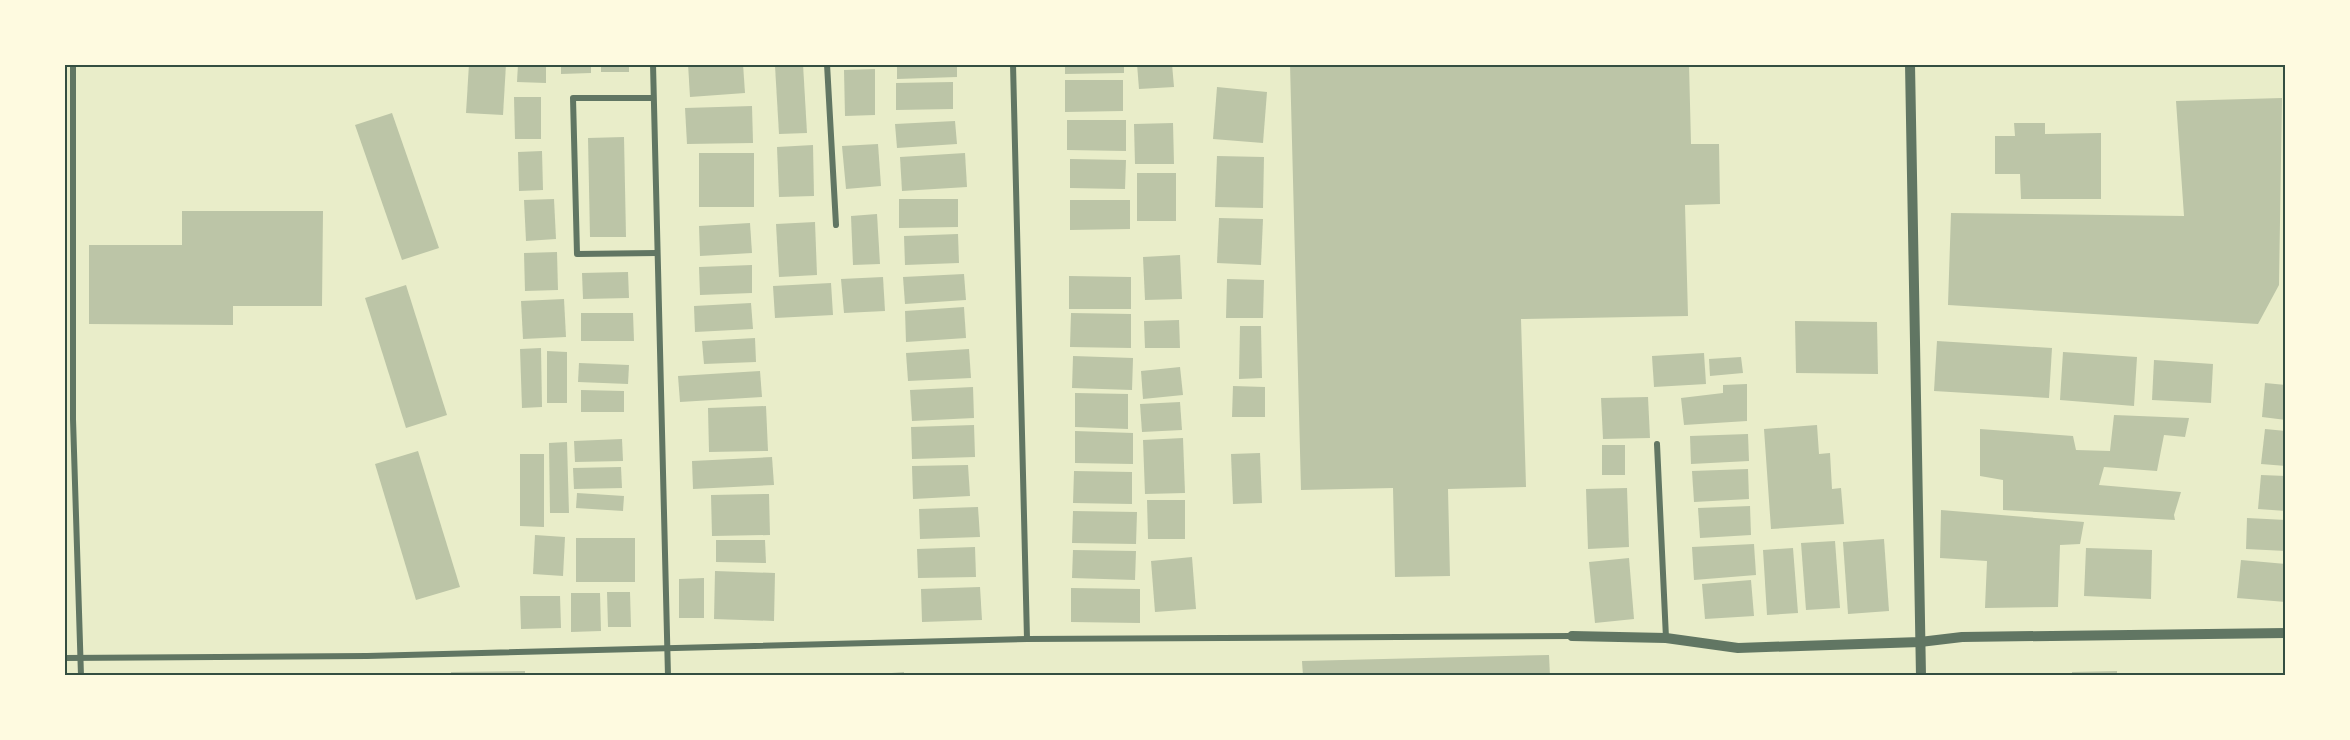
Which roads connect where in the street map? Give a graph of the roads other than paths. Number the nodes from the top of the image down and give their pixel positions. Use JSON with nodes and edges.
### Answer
{"nodes":[{"id":1,"x":73,"y":64,"type":"edge"},
{"id":2,"x":652,"y":64,"type":"edge"},
{"id":3,"x":827,"y":64,"type":"edge"},
{"id":4,"x":1013,"y":64,"type":"edge"},
{"id":5,"x":1910,"y":64,"type":"edge"},
{"id":6,"x":653,"y":98,"type":"junction"},
{"id":7,"x":836,"y":225,"type":"dead end"},
{"id":8,"x":657,"y":253,"type":"junction"},
{"id":9,"x":1657,"y":444,"type":"dead end"},
{"id":10,"x":2286,"y":633,"type":"edge"},
{"id":11,"x":1572,"y":636,"type":"joint"},
{"id":12,"x":1666,"y":638,"type":"junction"},
{"id":13,"x":1027,"y":639,"type":"junction"},
{"id":14,"x":1920,"y":642,"type":"junction"},
{"id":15,"x":667,"y":648,"type":"junction"},
{"id":16,"x":64,"y":658,"type":"edge"},
{"id":17,"x":81,"y":658,"type":"junction"},
{"id":18,"x":81,"y":675,"type":"edge"},
{"id":19,"x":669,"y":675,"type":"edge"},
{"id":20,"x":1921,"y":675,"type":"edge"}],
"edges":[{"from":1,"to":17,"type":"street"},
{"from":2,"to":6,"type":"street"},
{"from":3,"to":7,"type":"street"},
{"from":4,"to":13,"type":"street"},
{"from":5,"to":14,"type":"street"},
{"from":6,"to":8,"type":"street"},
{"from":6,"to":8,"type":"street"},
{"from":8,"to":15,"type":"street"},
{"from":9,"to":12,"type":"street"},
{"from":10,"to":14,"type":"street"},
{"from":11,"to":12,"type":"street"},
{"from":11,"to":13,"type":"street"},
{"from":12,"to":14,"type":"street"},
{"from":13,"to":15,"type":"street"},
{"from":14,"to":20,"type":"street"},
{"from":15,"to":17,"type":"street"},
{"from":15,"to":19,"type":"street"},
{"from":16,"to":17,"type":"street"},
{"from":17,"to":18,"type":"street"}]}
